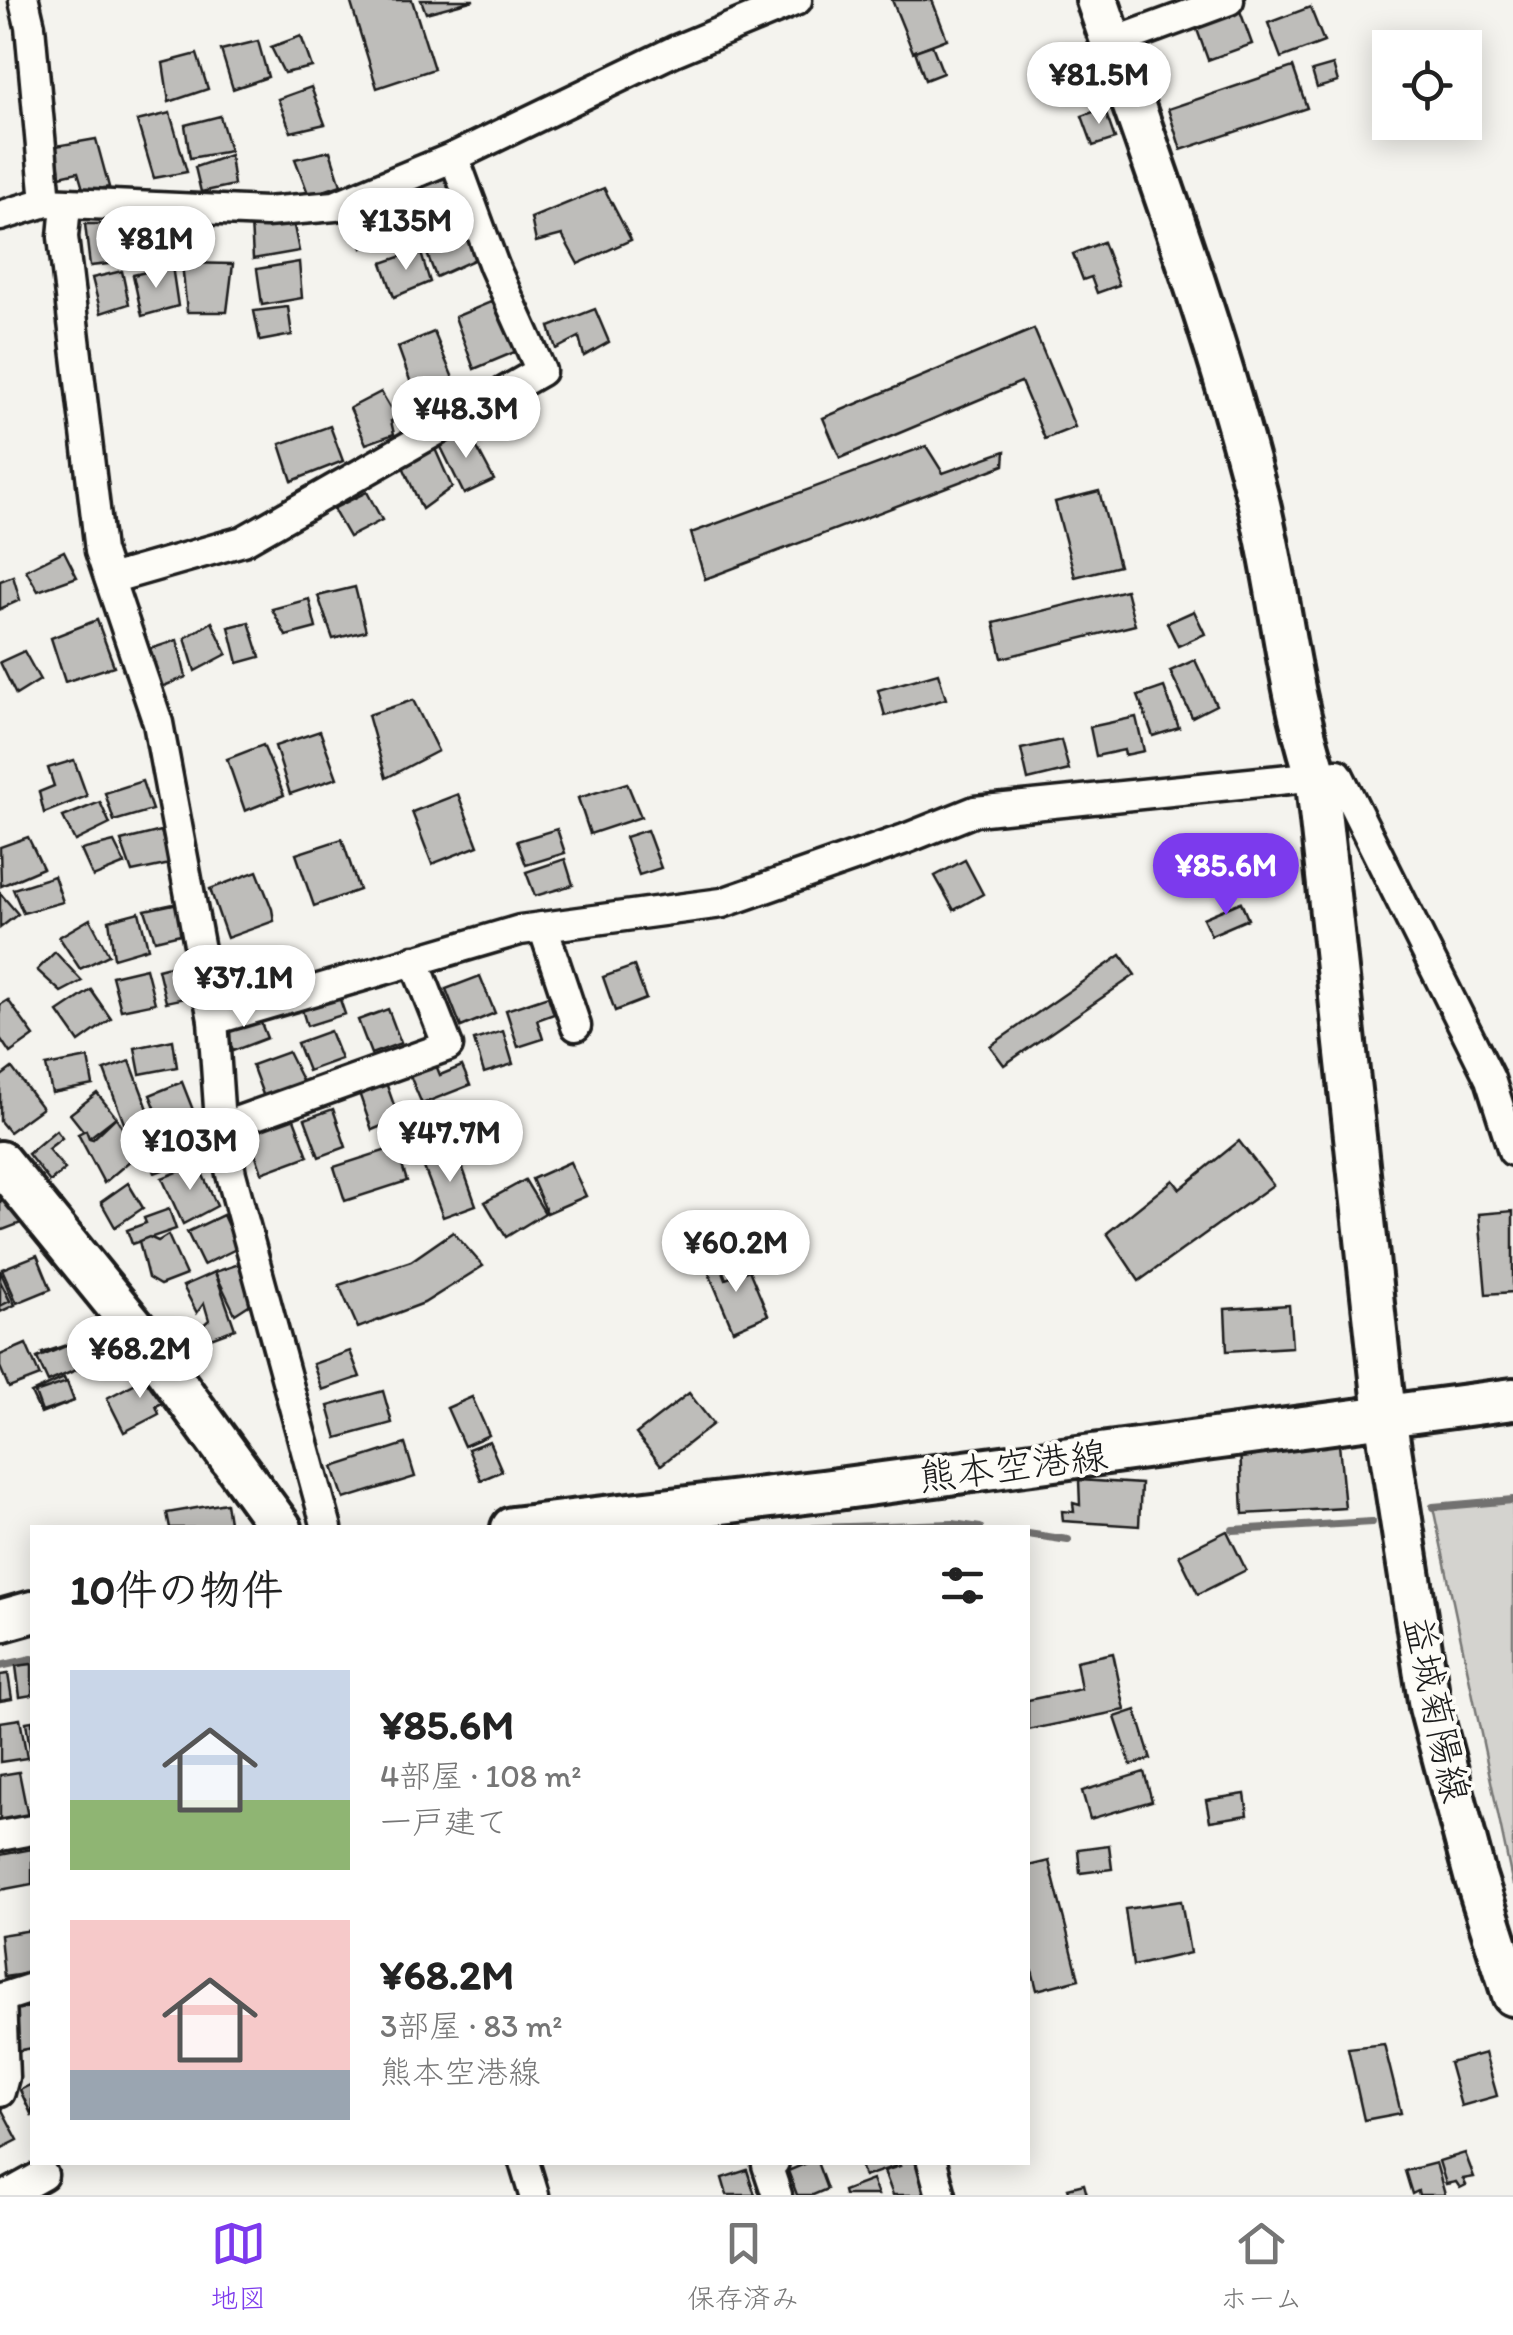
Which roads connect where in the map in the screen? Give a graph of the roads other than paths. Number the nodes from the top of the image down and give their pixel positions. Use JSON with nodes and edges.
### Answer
{"nodes":[{"id":1,"x":24,"y":0,"type":"edge"},
{"id":2,"x":797,"y":0,"type":"edge"},
{"id":3,"x":1097,"y":0,"type":"edge"},
{"id":4,"x":1229,"y":0,"type":"edge"},
{"id":5,"x":1112,"y":43,"type":"junction"},
{"id":6,"x":454,"y":157,"type":"junction"},
{"id":7,"x":56,"y":204,"type":"junction"},
{"id":8,"x":0,"y":216,"type":"edge"},
{"id":9,"x":110,"y":579,"type":"junction"},
{"id":10,"x":1316,"y":774,"type":"junction"},
{"id":11,"x":542,"y":927,"type":"junction"},
{"id":12,"x":414,"y":960,"type":"junction"},
{"id":13,"x":213,"y":1020,"type":"junction"},
{"id":14,"x":576,"y":1026,"type":"dead end"},
{"id":15,"x":1502,"y":1075,"type":"edge"},
{"id":16,"x":222,"y":1127,"type":"junction"},
{"id":17,"x":1513,"y":1150,"type":"edge"},
{"id":18,"x":0,"y":1162,"type":"edge"},
{"id":19,"x":1513,"y":1399,"type":"edge"},
{"id":20,"x":1385,"y":1411,"type":"junction"},
{"id":21,"x":279,"y":1525,"type":"edge"},
{"id":22,"x":327,"y":1525,"type":"edge"},
{"id":23,"x":537,"y":1525,"type":"edge"},
{"id":24,"x":30,"y":1613,"type":"edge"},
{"id":25,"x":0,"y":1621,"type":"edge"},
{"id":26,"x":30,"y":1830,"type":"edge"},
{"id":27,"x":0,"y":1836,"type":"edge"},
{"id":28,"x":30,"y":1988,"type":"edge"},
{"id":29,"x":0,"y":1996,"type":"edge"},
{"id":30,"x":1513,"y":1996,"type":"edge"},
{"id":31,"x":0,"y":2092,"type":"edge"},
{"id":32,"x":525,"y":2165,"type":"edge"},
{"id":33,"x":766,"y":2165,"type":"edge"},
{"id":34,"x":933,"y":2165,"type":"edge"},
{"id":35,"x":43,"y":2175,"type":"dead end"},
{"id":36,"x":7,"y":2195,"type":"edge"},
{"id":37,"x":534,"y":2195,"type":"edge"},
{"id":38,"x":777,"y":2195,"type":"edge"},
{"id":39,"x":941,"y":2195,"type":"edge"}],
"edges":[{"from":1,"to":7,"type":"street"},
{"from":2,"to":6,"type":"street"},
{"from":3,"to":5,"type":"main road","name":"益城菊陽線"},
{"from":4,"to":5,"type":"street"},
{"from":5,"to":10,"type":"main road","name":"益城菊陽線"},
{"from":6,"to":7,"type":"street"},
{"from":6,"to":9,"type":"street"},
{"from":7,"to":8,"type":"street"},
{"from":7,"to":9,"type":"street"},
{"from":9,"to":13,"type":"street"},
{"from":10,"to":11,"type":"street"},
{"from":10,"to":15,"type":"street"},
{"from":10,"to":20,"type":"main road","name":"益城菊陽線"},
{"from":11,"to":12,"type":"street"},
{"from":11,"to":14,"type":"street"},
{"from":12,"to":13,"type":"street"},
{"from":12,"to":16,"type":"street"},
{"from":13,"to":16,"type":"street"},
{"from":15,"to":17,"type":"street"},
{"from":16,"to":22,"type":"street"},
{"from":18,"to":21,"type":"main road"},
{"from":19,"to":20,"type":"main road","name":"熊本空港線"},
{"from":20,"to":23,"type":"main road","name":"熊本空港線"},
{"from":20,"to":30,"type":"main road","name":"益城菊陽線"},
{"from":24,"to":25,"type":"main road"},
{"from":26,"to":27,"type":"street"},
{"from":28,"to":29,"type":"street"},
{"from":29,"to":31,"type":"street"},
{"from":32,"to":37,"type":"street"},
{"from":33,"to":38,"type":"street"},
{"from":34,"to":39,"type":"street"},
{"from":35,"to":36,"type":"street"}]}
